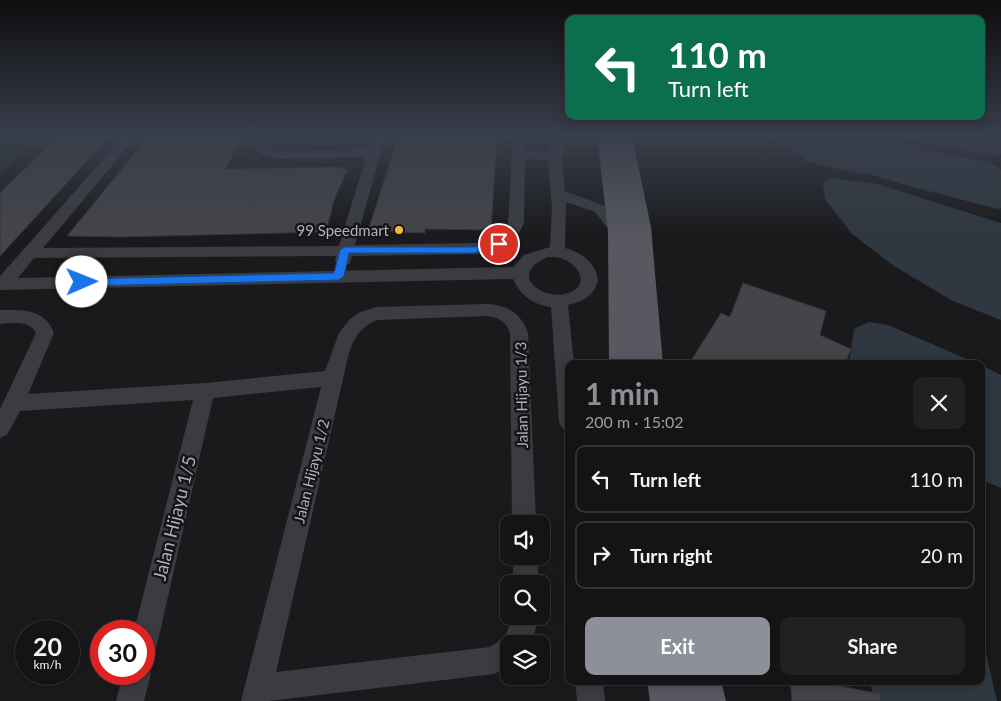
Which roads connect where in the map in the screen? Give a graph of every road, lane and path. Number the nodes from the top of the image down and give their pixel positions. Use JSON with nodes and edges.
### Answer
{"nodes":[{"id":1,"x":102,"y":170,"type":"edge"},
{"id":2,"x":369,"y":170,"type":"edge"},
{"id":3,"x":518,"y":170,"type":"edge"},
{"id":4,"x":556,"y":170,"type":"edge"},
{"id":5,"x":610,"y":170,"type":"edge"},
{"id":6,"x":629,"y":170,"type":"edge"},
{"id":7,"x":558,"y":194,"type":"junction"},
{"id":8,"x":619,"y":232,"type":"junction"},
{"id":9,"x":345,"y":250,"type":"junction"},
{"id":10,"x":557,"y":252,"type":"junction"},
{"id":11,"x":29,"y":253,"type":"junction"},
{"id":12,"x":519,"y":273,"type":"junction"},
{"id":13,"x":339,"y":276,"type":"junction"},
{"id":14,"x":1,"y":284,"type":"edge"},
{"id":15,"x":559,"y":301,"type":"junction"},
{"id":16,"x":434,"y":311,"type":"joint"},
{"id":17,"x":0,"y":317,"type":"edge"},
{"id":18,"x":623,"y":360,"type":"edge"},
{"id":19,"x":648,"y":360,"type":"edge"},
{"id":20,"x":565,"y":374,"type":"edge"},
{"id":21,"x":333,"y":378,"type":"junction"},
{"id":22,"x":205,"y":391,"type":"junction"},
{"id":23,"x":14,"y":403,"type":"junction"},
{"id":24,"x":0,"y":430,"type":"edge"},
{"id":25,"x":524,"y":515,"type":"edge"},
{"id":26,"x":150,"y":620,"type":"edge"},
{"id":27,"x":500,"y":656,"type":"edge"},
{"id":28,"x":134,"y":685,"type":"edge"},
{"id":29,"x":589,"y":685,"type":"edge"},
{"id":30,"x":668,"y":685,"type":"edge"},
{"id":31,"x":702,"y":685,"type":"edge"},
{"id":32,"x":256,"y":695,"type":"edge"},
{"id":33,"x":130,"y":701,"type":"edge"},
{"id":34,"x":591,"y":701,"type":"edge"},
{"id":35,"x":671,"y":701,"type":"edge"},
{"id":36,"x":705,"y":701,"type":"edge"}],
"edges":[{"from":1,"to":11,"type":"street"},
{"from":2,"to":9,"type":"street"},
{"from":3,"to":9,"type":"street"},
{"from":4,"to":7,"type":"street"},
{"from":5,"to":8,"type":"main road"},
{"from":6,"to":19,"type":"main road"},
{"from":7,"to":8,"type":"street"},
{"from":7,"to":10,"type":"street"},
{"from":8,"to":18,"type":"main road"},
{"from":9,"to":11,"type":"street"},
{"from":9,"to":13,"type":"street"},
{"from":10,"to":12,"type":"street"},
{"from":10,"to":15,"type":"street"},
{"from":11,"to":14,"type":"street"},
{"from":12,"to":13,"type":"street"},
{"from":12,"to":15,"type":"street"},
{"from":13,"to":14,"type":"street"},
{"from":15,"to":20,"type":"street"},
{"from":16,"to":21,"type":"street","name":"Jalan Hijayu 1/2"},
{"from":16,"to":25,"type":"street","name":"Jalan Hijayu 1/3"},
{"from":17,"to":23,"type":"street"},
{"from":21,"to":22,"type":"street"},
{"from":21,"to":32,"type":"street","name":"Jalan Hijayu 1/2"},
{"from":22,"to":23,"type":"street"},
{"from":22,"to":26,"type":"street","name":"Jalan Hijayu 1/5"},
{"from":23,"to":24,"type":"street"},
{"from":27,"to":32,"type":"street"},
{"from":28,"to":33,"type":"street"},
{"from":29,"to":34,"type":"street"},
{"from":30,"to":35,"type":"main road"},
{"from":31,"to":36,"type":"main road"}]}
